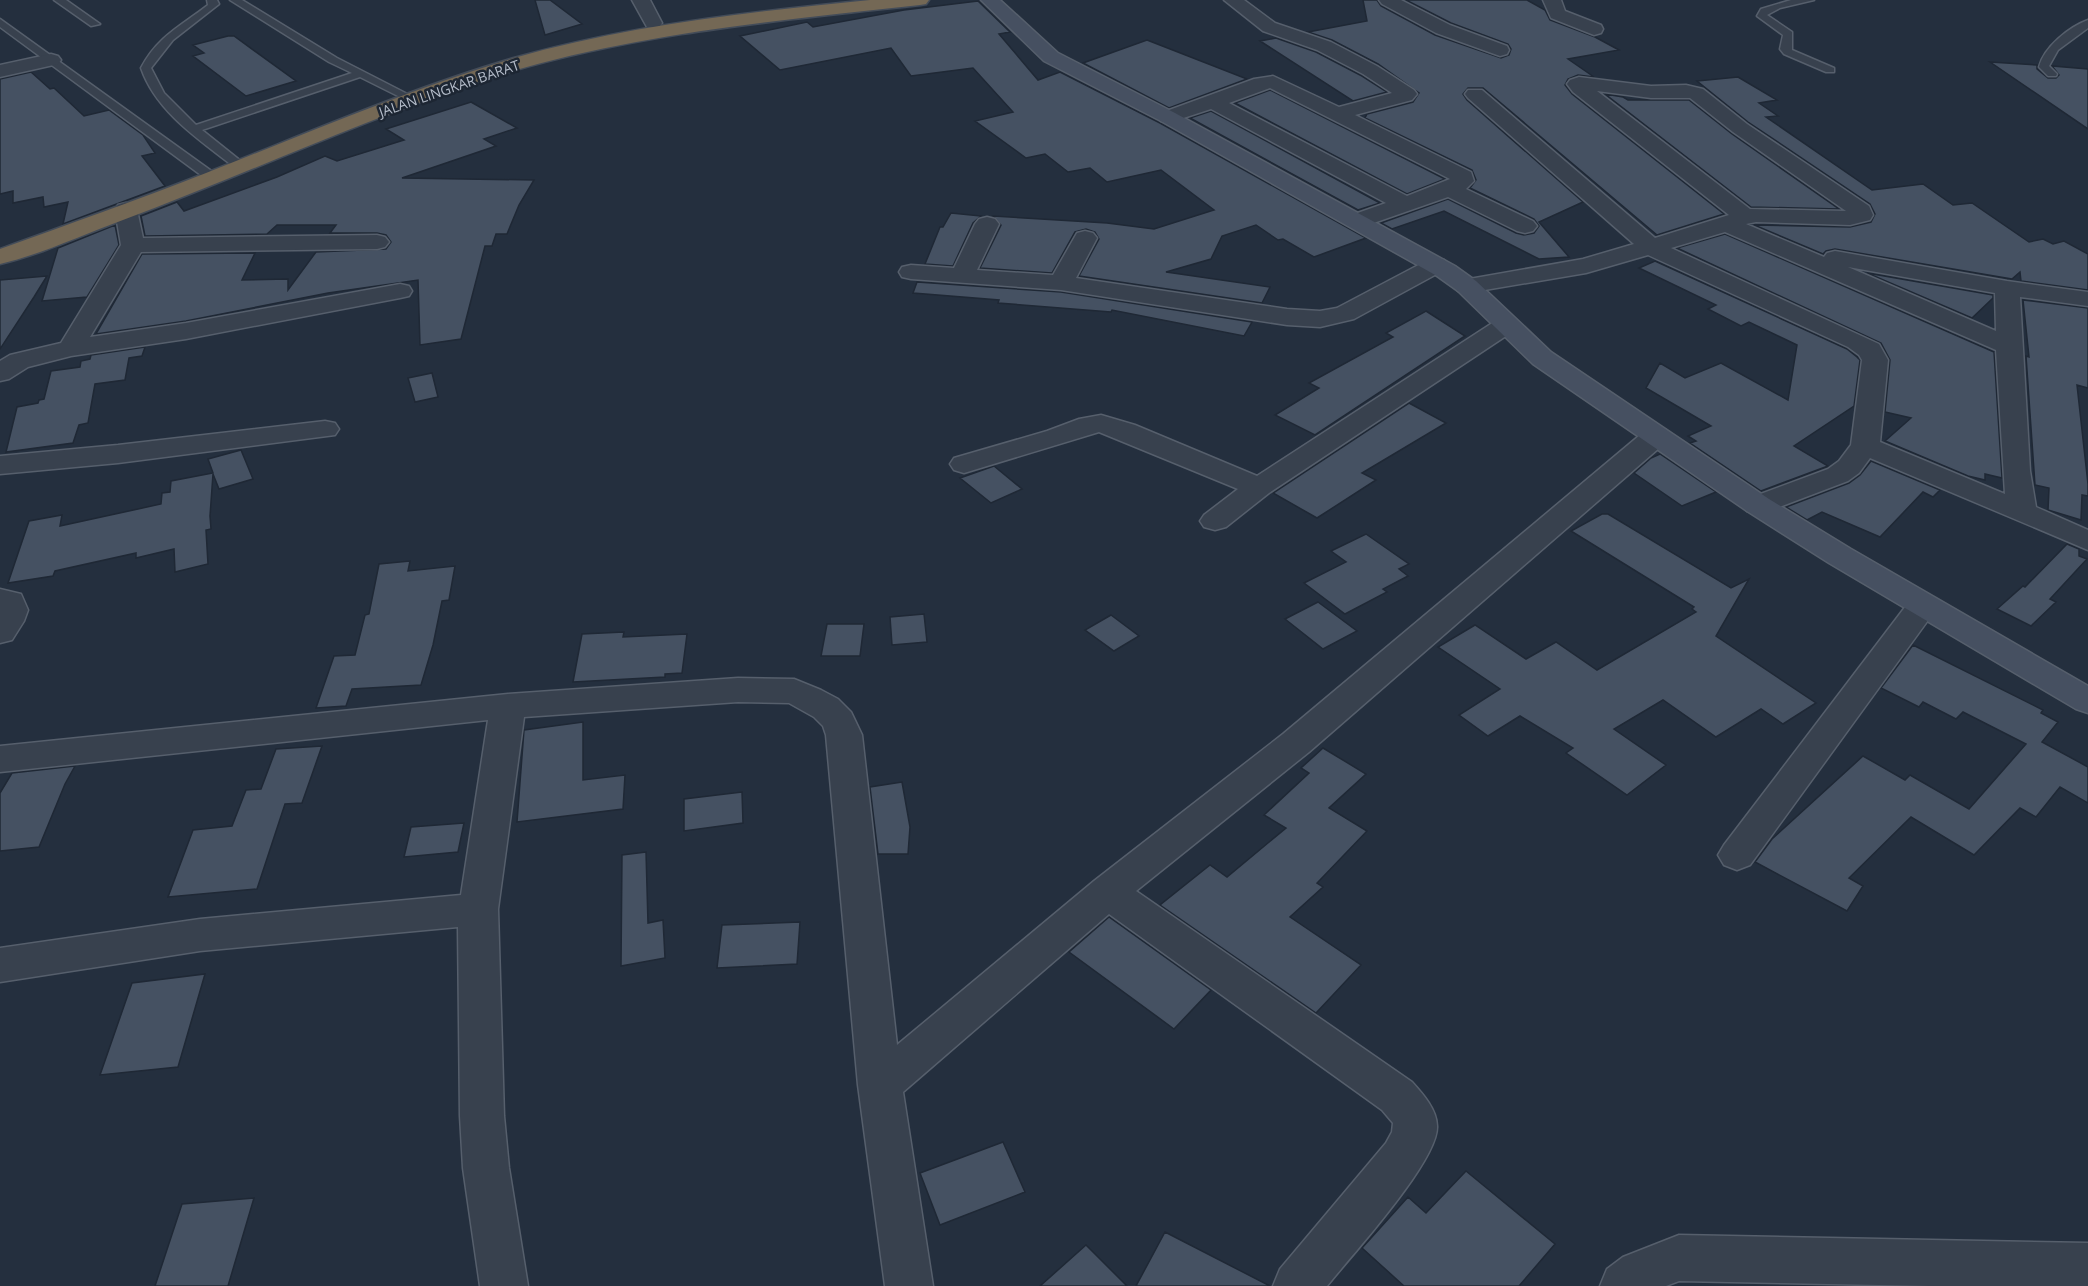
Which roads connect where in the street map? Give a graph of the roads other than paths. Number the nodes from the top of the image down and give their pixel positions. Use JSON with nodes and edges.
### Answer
{"nodes":[{"id":1,"x":59,"y":0,"type":"edge"},
{"id":2,"x":212,"y":0,"type":"edge"},
{"id":3,"x":235,"y":0,"type":"edge"},
{"id":4,"x":641,"y":0,"type":"edge"},
{"id":5,"x":830,"y":0,"type":"edge"},
{"id":6,"x":920,"y":0,"type":"edge"},
{"id":7,"x":990,"y":0,"type":"edge"},
{"id":8,"x":1233,"y":0,"type":"edge"},
{"id":9,"x":1388,"y":0,"type":"edge"},
{"id":10,"x":1552,"y":0,"type":"edge"},
{"id":11,"x":1809,"y":0,"type":"edge"},
{"id":12,"x":0,"y":22,"type":"edge"},
{"id":13,"x":653,"y":23,"type":"junction"},
{"id":14,"x":2088,"y":23,"type":"edge"},
{"id":15,"x":94,"y":24,"type":"dead end"},
{"id":16,"x":1594,"y":30,"type":"dead end"},
{"id":17,"x":1500,"y":51,"type":"dead end"},
{"id":18,"x":51,"y":60,"type":"junction"},
{"id":19,"x":1830,"y":70,"type":"dead end"},
{"id":20,"x":0,"y":71,"type":"edge"},
{"id":21,"x":360,"y":74,"type":"junction"},
{"id":22,"x":2052,"y":74,"type":"dead end"},
{"id":23,"x":1475,"y":94,"type":"dead end"},
{"id":24,"x":403,"y":96,"type":"junction"},
{"id":25,"x":1213,"y":102,"type":"junction"},
{"id":26,"x":1339,"y":113,"type":"junction"},
{"id":27,"x":1168,"y":117,"type":"junction"},
{"id":28,"x":195,"y":129,"type":"junction"},
{"id":29,"x":235,"y":162,"type":"junction"},
{"id":30,"x":207,"y":173,"type":"junction"},
{"id":31,"x":1449,"y":189,"type":"junction"},
{"id":32,"x":1405,"y":204,"type":"junction"},
{"id":33,"x":126,"y":210,"type":"junction"},
{"id":34,"x":1736,"y":220,"type":"junction"},
{"id":35,"x":1357,"y":221,"type":"junction"},
{"id":36,"x":987,"y":224,"type":"dead end"},
{"id":37,"x":1525,"y":226,"type":"dead end"},
{"id":38,"x":1085,"y":238,"type":"dead end"},
{"id":39,"x":0,"y":241,"type":"edge"},
{"id":40,"x":377,"y":242,"type":"dead end"},
{"id":41,"x":133,"y":245,"type":"junction"},
{"id":42,"x":1652,"y":248,"type":"junction"},
{"id":43,"x":1784,"y":248,"type":"junction"},
{"id":44,"x":0,"y":257,"type":"edge"},
{"id":45,"x":1436,"y":265,"type":"junction"},
{"id":46,"x":911,"y":272,"type":"dead end"},
{"id":47,"x":962,"y":276,"type":"junction"},
{"id":48,"x":1061,"y":283,"type":"junction"},
{"id":49,"x":1467,"y":286,"type":"junction"},
{"id":50,"x":2007,"y":288,"type":"junction"},
{"id":51,"x":400,"y":291,"type":"dead end"},
{"id":52,"x":2088,"y":299,"type":"edge"},
{"id":53,"x":1506,"y":325,"type":"junction"},
{"id":54,"x":2009,"y":346,"type":"junction"},
{"id":55,"x":71,"y":348,"type":"junction"},
{"id":56,"x":0,"y":373,"type":"edge"},
{"id":57,"x":325,"y":429,"type":"dead end"},
{"id":58,"x":1656,"y":436,"type":"junction"},
{"id":59,"x":1865,"y":446,"type":"junction"},
{"id":60,"x":964,"y":464,"type":"dead end"},
{"id":61,"x":0,"y":465,"type":"edge"},
{"id":62,"x":1259,"y":487,"type":"junction"},
{"id":63,"x":1758,"y":505,"type":"junction"},
{"id":64,"x":2022,"y":512,"type":"junction"},
{"id":65,"x":1215,"y":521,"type":"dead end"},
{"id":66,"x":2088,"y":541,"type":"edge"},
{"id":67,"x":0,"y":599,"type":"edge"},
{"id":68,"x":1923,"y":605,"type":"junction"},
{"id":69,"x":0,"y":632,"type":"edge"},
{"id":70,"x":2088,"y":701,"type":"edge"},
{"id":71,"x":508,"y":706,"type":"junction"},
{"id":72,"x":0,"y":759,"type":"edge"},
{"id":73,"x":1737,"y":855,"type":"dead end"},
{"id":74,"x":1108,"y":892,"type":"junction"},
{"id":75,"x":477,"y":909,"type":"junction"},
{"id":76,"x":0,"y":965,"type":"edge"},
{"id":77,"x":880,"y":1085,"type":"junction"},
{"id":78,"x":2088,"y":1266,"type":"edge"},
{"id":79,"x":504,"y":1286,"type":"edge"},
{"id":80,"x":909,"y":1286,"type":"edge"},
{"id":81,"x":1297,"y":1286,"type":"edge"},
{"id":82,"x":1624,"y":1286,"type":"edge"}],
"edges":[{"from":1,"to":15,"type":"lane"},
{"from":2,"to":28,"type":"lane"},
{"from":3,"to":21,"type":"lane"},
{"from":4,"to":13,"type":"street"},
{"from":5,"to":13,"type":"highway","name":"JALAN LINGKAR BARAT"},
{"from":6,"to":24,"type":"highway","name":"JALAN LINGKAR BARAT"},
{"from":7,"to":27,"type":"street"},
{"from":8,"to":26,"type":"street"},
{"from":9,"to":17,"type":"street"},
{"from":10,"to":16,"type":"street"},
{"from":11,"to":19,"type":"lane"},
{"from":12,"to":18,"type":"lane"},
{"from":13,"to":24,"type":"highway","name":"JALAN LINGKAR BARAT"},
{"from":14,"to":22,"type":"lane"},
{"from":18,"to":20,"type":"street"},
{"from":18,"to":30,"type":"lane"},
{"from":21,"to":24,"type":"lane"},
{"from":21,"to":28,"type":"lane"},
{"from":23,"to":42,"type":"street"},
{"from":24,"to":29,"type":"highway","name":"JALAN LINGKAR BARAT"},
{"from":25,"to":26,"type":"street"},
{"from":25,"to":27,"type":"street"},
{"from":25,"to":32,"type":"street"},
{"from":26,"to":31,"type":"street"},
{"from":27,"to":35,"type":"street"},
{"from":28,"to":29,"type":"lane"},
{"from":29,"to":30,"type":"highway","name":"JALAN LINGKAR BARAT"},
{"from":30,"to":33,"type":"highway","name":"JALAN LINGKAR BARAT"},
{"from":30,"to":39,"type":"highway","name":"JALAN LINGKAR BARAT"},
{"from":31,"to":32,"type":"street"},
{"from":31,"to":37,"type":"street"},
{"from":32,"to":35,"type":"street"},
{"from":33,"to":41,"type":"street"},
{"from":33,"to":44,"type":"highway","name":"JALAN LINGKAR BARAT"},
{"from":34,"to":34,"type":"street"},
{"from":34,"to":42,"type":"street"},
{"from":34,"to":43,"type":"street"},
{"from":35,"to":45,"type":"street"},
{"from":36,"to":47,"type":"street"},
{"from":38,"to":48,"type":"street"},
{"from":40,"to":41,"type":"street"},
{"from":41,"to":55,"type":"street"},
{"from":42,"to":49,"type":"street"},
{"from":42,"to":59,"type":"street"},
{"from":43,"to":50,"type":"street"},
{"from":43,"to":54,"type":"street"},
{"from":45,"to":48,"type":"street"},
{"from":45,"to":49,"type":"street"},
{"from":46,"to":47,"type":"street"},
{"from":47,"to":48,"type":"street"},
{"from":49,"to":53,"type":"street"},
{"from":50,"to":52,"type":"street"},
{"from":50,"to":54,"type":"street"},
{"from":51,"to":55,"type":"street"},
{"from":53,"to":58,"type":"street"},
{"from":53,"to":62,"type":"street"},
{"from":54,"to":64,"type":"street"},
{"from":55,"to":56,"type":"street"},
{"from":57,"to":61,"type":"street"},
{"from":58,"to":63,"type":"street"},
{"from":58,"to":74,"type":"street"},
{"from":59,"to":63,"type":"street"},
{"from":59,"to":64,"type":"street"},
{"from":60,"to":62,"type":"street"},
{"from":62,"to":65,"type":"street"},
{"from":63,"to":68,"type":"street"},
{"from":64,"to":66,"type":"street"},
{"from":67,"to":69,"type":"street"},
{"from":68,"to":70,"type":"street"},
{"from":68,"to":73,"type":"street"},
{"from":71,"to":72,"type":"street"},
{"from":71,"to":75,"type":"street"},
{"from":71,"to":77,"type":"street"},
{"from":74,"to":77,"type":"street"},
{"from":74,"to":81,"type":"street"},
{"from":75,"to":76,"type":"street"},
{"from":75,"to":79,"type":"street"},
{"from":77,"to":80,"type":"street"},
{"from":78,"to":82,"type":"street"}]}
